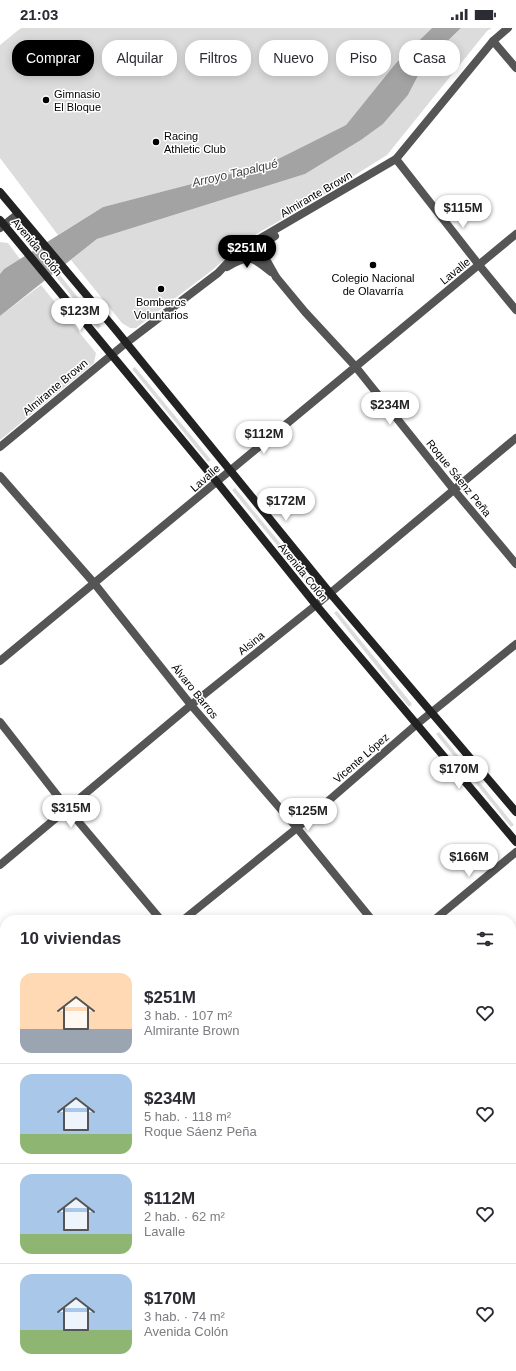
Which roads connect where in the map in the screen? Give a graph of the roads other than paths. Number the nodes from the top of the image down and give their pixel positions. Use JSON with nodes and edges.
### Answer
{"nodes":[{"id":1,"x":508,"y":28,"type":"edge"},
{"id":2,"x":493,"y":41,"type":"junction"},
{"id":3,"x":516,"y":68,"type":"edge"},
{"id":4,"x":396,"y":159,"type":"junction"},
{"id":5,"x":0,"y":192,"type":"edge"},
{"id":6,"x":18,"y":214,"type":"junction"},
{"id":7,"x":296,"y":218,"type":"junction"},
{"id":8,"x":1,"y":224,"type":"edge"},
{"id":9,"x":516,"y":234,"type":"edge"},
{"id":10,"x":479,"y":265,"type":"junction"},
{"id":11,"x":218,"y":273,"type":"junction"},
{"id":12,"x":276,"y":277,"type":"junction"},
{"id":13,"x":516,"y":310,"type":"edge"},
{"id":14,"x":126,"y":343,"type":"junction"},
{"id":15,"x":111,"y":355,"type":"junction"},
{"id":16,"x":355,"y":366,"type":"junction"},
{"id":17,"x":516,"y":438,"type":"edge"},
{"id":18,"x":0,"y":446,"type":"edge"},
{"id":19,"x":230,"y":470,"type":"junction"},
{"id":20,"x":0,"y":476,"type":"edge"},
{"id":21,"x":217,"y":482,"type":"junction"},
{"id":22,"x":454,"y":490,"type":"junction"},
{"id":23,"x":516,"y":564,"type":"edge"},
{"id":24,"x":94,"y":584,"type":"junction"},
{"id":25,"x":330,"y":593,"type":"junction"},
{"id":26,"x":316,"y":605,"type":"junction"},
{"id":27,"x":516,"y":644,"type":"edge"},
{"id":28,"x":0,"y":661,"type":"edge"},
{"id":29,"x":191,"y":705,"type":"junction"},
{"id":30,"x":433,"y":712,"type":"junction"},
{"id":31,"x":0,"y":722,"type":"edge"},
{"id":32,"x":417,"y":724,"type":"junction"},
{"id":33,"x":67,"y":808,"type":"junction"},
{"id":34,"x":516,"y":812,"type":"edge"},
{"id":35,"x":297,"y":828,"type":"junction"},
{"id":36,"x":516,"y":842,"type":"edge"},
{"id":37,"x":516,"y":852,"type":"edge"},
{"id":38,"x":0,"y":865,"type":"edge"},
{"id":39,"x":157,"y":915,"type":"edge"},
{"id":40,"x":189,"y":915,"type":"edge"},
{"id":41,"x":368,"y":915,"type":"edge"},
{"id":42,"x":440,"y":915,"type":"edge"}],
"edges":[{"from":1,"to":2,"type":"street","name":"Almirante Brown"},
{"from":2,"to":3,"type":"street"},
{"from":2,"to":4,"type":"street","name":"Almirante Brown"},
{"from":4,"to":7,"type":"street","name":"Almirante Brown"},
{"from":4,"to":10,"type":"street"},
{"from":5,"to":6,"type":"main road","name":"Avenida Colón"},
{"from":6,"to":8,"type":"street"},
{"from":6,"to":14,"type":"main road","name":"Avenida Colón"},
{"from":7,"to":11,"type":"street","name":"Almirante Brown"},
{"from":7,"to":12,"type":"street"},
{"from":8,"to":15,"type":"main road","name":"Avenida Colón"},
{"from":9,"to":10,"type":"street","name":"Lavalle"},
{"from":10,"to":13,"type":"street"},
{"from":10,"to":16,"type":"street","name":"Lavalle"},
{"from":11,"to":12,"type":"street"},
{"from":11,"to":14,"type":"street","name":"Almirante Brown"},
{"from":12,"to":16,"type":"street","name":"Roque Sáenz Peña"},
{"from":14,"to":15,"type":"street","name":"Almirante Brown"},
{"from":14,"to":19,"type":"main road","name":"Avenida Colón"},
{"from":15,"to":18,"type":"street","name":"Almirante Brown"},
{"from":15,"to":21,"type":"main road","name":"Avenida Colón"},
{"from":16,"to":19,"type":"street","name":"Lavalle"},
{"from":16,"to":22,"type":"street","name":"Roque Sáenz Peña"},
{"from":17,"to":22,"type":"street","name":"Alsina"},
{"from":19,"to":21,"type":"street","name":"Lavalle"},
{"from":19,"to":25,"type":"main road","name":"Avenida Colón"},
{"from":20,"to":24,"type":"street","name":"Álvaro Barros"},
{"from":21,"to":24,"type":"street","name":"Lavalle"},
{"from":21,"to":26,"type":"main road","name":"Avenida Colón"},
{"from":22,"to":23,"type":"street","name":"Roque Sáenz Peña"},
{"from":22,"to":25,"type":"street","name":"Alsina"},
{"from":24,"to":28,"type":"street","name":"Lavalle"},
{"from":24,"to":29,"type":"street","name":"Álvaro Barros"},
{"from":25,"to":26,"type":"street","name":"Alsina"},
{"from":25,"to":30,"type":"main road","name":"Avenida Colón"},
{"from":26,"to":29,"type":"street","name":"Alsina"},
{"from":26,"to":32,"type":"main road","name":"Avenida Colón"},
{"from":27,"to":30,"type":"street","name":"Vicente López"},
{"from":29,"to":33,"type":"street","name":"Alsina"},
{"from":29,"to":35,"type":"street","name":"Álvaro Barros"},
{"from":30,"to":32,"type":"street","name":"Vicente López"},
{"from":30,"to":34,"type":"main road","name":"Avenida Colón"},
{"from":31,"to":33,"type":"street"},
{"from":32,"to":35,"type":"street","name":"Vicente López"},
{"from":32,"to":36,"type":"main road","name":"Avenida Colón"},
{"from":33,"to":38,"type":"street","name":"Alsina"},
{"from":33,"to":39,"type":"street"},
{"from":35,"to":40,"type":"street","name":"Vicente López"},
{"from":35,"to":41,"type":"street","name":"Álvaro Barros"},
{"from":37,"to":42,"type":"street"}]}
